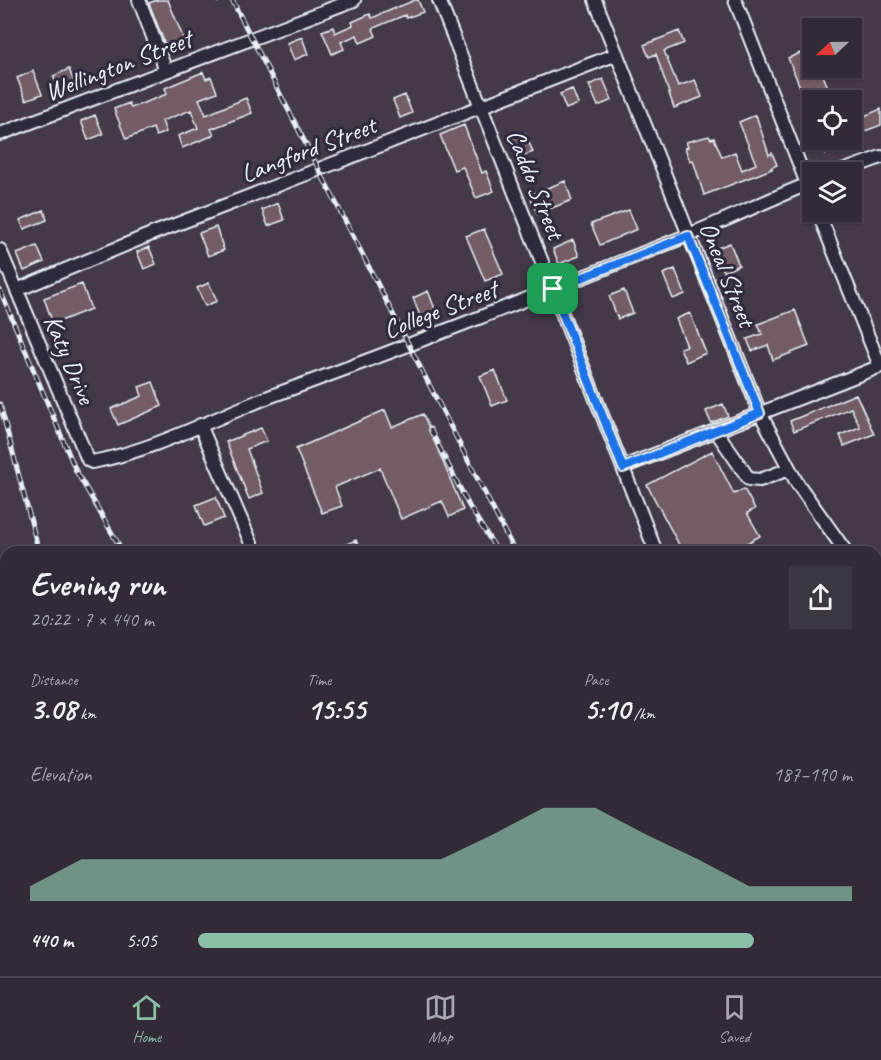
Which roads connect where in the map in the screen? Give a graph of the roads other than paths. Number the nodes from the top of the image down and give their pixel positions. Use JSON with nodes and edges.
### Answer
{"nodes":[{"id":1,"x":139,"y":0,"type":"edge"},
{"id":2,"x":354,"y":0,"type":"edge"},
{"id":3,"x":439,"y":0,"type":"edge"},
{"id":4,"x":594,"y":0,"type":"edge"},
{"id":5,"x":735,"y":0,"type":"edge"},
{"id":6,"x":617,"y":54,"type":"junction"},
{"id":7,"x":166,"y":71,"type":"junction"},
{"id":8,"x":481,"y":106,"type":"junction"},
{"id":9,"x":0,"y":134,"type":"edge"},
{"id":10,"x":881,"y":157,"type":"edge"},
{"id":11,"x":802,"y":163,"type":"edge"},
{"id":12,"x":862,"y":164,"type":"edge"},
{"id":13,"x":802,"y":186,"type":"edge"},
{"id":14,"x":822,"y":222,"type":"edge"},
{"id":15,"x":688,"y":236,"type":"junction"},
{"id":16,"x":0,"y":250,"type":"edge"},
{"id":17,"x":553,"y":289,"type":"junction"},
{"id":18,"x":17,"y":290,"type":"junction"},
{"id":19,"x":880,"y":366,"type":"edge"},
{"id":20,"x":760,"y":413,"type":"junction"},
{"id":21,"x":200,"y":425,"type":"junction"},
{"id":22,"x":716,"y":431,"type":"junction"},
{"id":23,"x":115,"y":457,"type":"joint"},
{"id":24,"x":623,"y":468,"type":"junction"},
{"id":25,"x":789,"y":469,"type":"junction"},
{"id":26,"x":252,"y":546,"type":"edge"},
{"id":27,"x":654,"y":546,"type":"edge"},
{"id":28,"x":841,"y":546,"type":"edge"}],
"edges":[{"from":1,"to":7,"type":"street"},
{"from":2,"to":7,"type":"street","name":"Wellington Street"},
{"from":3,"to":8,"type":"street","name":"Caddo Street"},
{"from":4,"to":6,"type":"street","name":"Oneal Street"},
{"from":5,"to":11,"type":"street"},
{"from":6,"to":8,"type":"street","name":"Langford Street"},
{"from":6,"to":15,"type":"street","name":"Oneal Street"},
{"from":7,"to":9,"type":"street","name":"Wellington Street"},
{"from":8,"to":17,"type":"street","name":"Caddo Street"},
{"from":8,"to":18,"type":"street","name":"Langford Street"},
{"from":10,"to":12,"type":"street"},
{"from":13,"to":15,"type":"street","name":"College Street"},
{"from":14,"to":19,"type":"street"},
{"from":15,"to":17,"type":"street","name":"College Street"},
{"from":15,"to":20,"type":"street","name":"Oneal Street"},
{"from":16,"to":18,"type":"street","name":"Katy Drive"},
{"from":17,"to":21,"type":"street","name":"College Street"},
{"from":17,"to":24,"type":"street","name":"Caddo Street"},
{"from":18,"to":23,"type":"street","name":"Katy Drive"},
{"from":19,"to":20,"type":"street"},
{"from":20,"to":22,"type":"street"},
{"from":20,"to":25,"type":"street","name":"Oneal Street"},
{"from":21,"to":23,"type":"street","name":"College Street"},
{"from":21,"to":26,"type":"street"},
{"from":22,"to":24,"type":"street"},
{"from":22,"to":25,"type":"street"},
{"from":24,"to":27,"type":"street","name":"Caddo Street"},
{"from":25,"to":28,"type":"street","name":"Oneal Street"}]}
